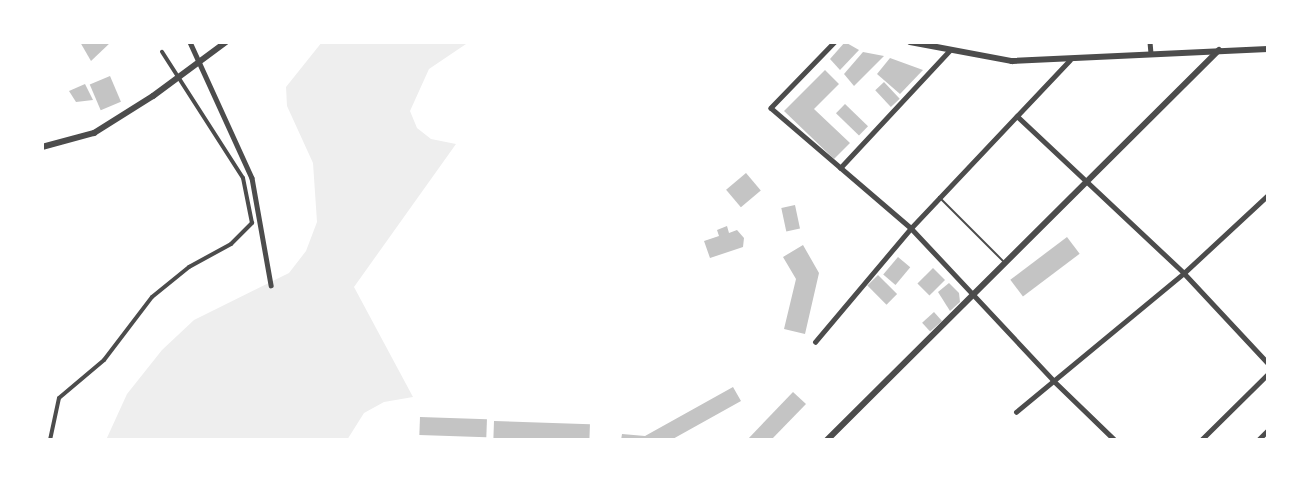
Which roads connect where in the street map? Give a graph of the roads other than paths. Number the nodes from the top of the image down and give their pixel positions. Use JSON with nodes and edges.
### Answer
{"nodes":[{"id":1,"x":190,"y":42,"type":"edge"},
{"id":2,"x":226,"y":42,"type":"edge"},
{"id":3,"x":835,"y":42,"type":"edge"},
{"id":4,"x":910,"y":42,"type":"edge"},
{"id":5,"x":1150,"y":42,"type":"edge"},
{"id":6,"x":1267,"y":42,"type":"edge"},
{"id":7,"x":1268,"y":49,"type":"edge"},
{"id":8,"x":1219,"y":50,"type":"junction"},
{"id":9,"x":949,"y":51,"type":"junction"},
{"id":10,"x":162,"y":52,"type":"dead end"},
{"id":11,"x":1151,"y":53,"type":"junction"},
{"id":12,"x":1070,"y":60,"type":"junction"},
{"id":13,"x":198,"y":64,"type":"junction"},
{"id":14,"x":1017,"y":116,"type":"junction"},
{"id":15,"x":42,"y":147,"type":"edge"},
{"id":16,"x":840,"y":168,"type":"junction"},
{"id":17,"x":1088,"y":180,"type":"junction"},
{"id":18,"x":1268,"y":195,"type":"edge"},
{"id":19,"x":939,"y":197,"type":"junction"},
{"id":20,"x":911,"y":228,"type":"junction"},
{"id":21,"x":1005,"y":263,"type":"junction"},
{"id":22,"x":1184,"y":273,"type":"junction"},
{"id":23,"x":271,"y":285,"type":"dead end"},
{"id":24,"x":972,"y":296,"type":"junction"},
{"id":25,"x":815,"y":342,"type":"dead end"},
{"id":26,"x":1268,"y":363,"type":"edge"},
{"id":27,"x":1268,"y":374,"type":"edge"},
{"id":28,"x":1053,"y":380,"type":"junction"},
{"id":29,"x":1016,"y":412,"type":"dead end"},
{"id":30,"x":1268,"y":430,"type":"edge"},
{"id":31,"x":51,"y":440,"type":"edge"},
{"id":32,"x":827,"y":440,"type":"edge"},
{"id":33,"x":1115,"y":440,"type":"edge"},
{"id":34,"x":1201,"y":440,"type":"edge"},
{"id":35,"x":1258,"y":440,"type":"edge"}],
"edges":[{"from":1,"to":13,"type":"street"},
{"from":2,"to":13,"type":"street"},
{"from":3,"to":16,"type":"street"},
{"from":4,"to":9,"type":"street"},
{"from":5,"to":11,"type":"street"},
{"from":6,"to":7,"type":"lane"},
{"from":7,"to":8,"type":"street"},
{"from":8,"to":11,"type":"street"},
{"from":8,"to":17,"type":"street"},
{"from":9,"to":12,"type":"street"},
{"from":9,"to":16,"type":"street"},
{"from":10,"to":31,"type":"street"},
{"from":11,"to":12,"type":"street"},
{"from":12,"to":14,"type":"street"},
{"from":13,"to":15,"type":"street"},
{"from":13,"to":23,"type":"street"},
{"from":14,"to":17,"type":"street"},
{"from":14,"to":19,"type":"street"},
{"from":16,"to":20,"type":"street"},
{"from":17,"to":21,"type":"street"},
{"from":17,"to":22,"type":"street"},
{"from":18,"to":22,"type":"street"},
{"from":19,"to":20,"type":"street"},
{"from":19,"to":21,"type":"lane"},
{"from":20,"to":24,"type":"street"},
{"from":20,"to":25,"type":"street"},
{"from":21,"to":24,"type":"street"},
{"from":22,"to":26,"type":"street"},
{"from":22,"to":28,"type":"street"},
{"from":24,"to":28,"type":"street"},
{"from":24,"to":32,"type":"street"},
{"from":27,"to":34,"type":"street"},
{"from":28,"to":29,"type":"street"},
{"from":28,"to":33,"type":"street"},
{"from":30,"to":35,"type":"street"}]}
